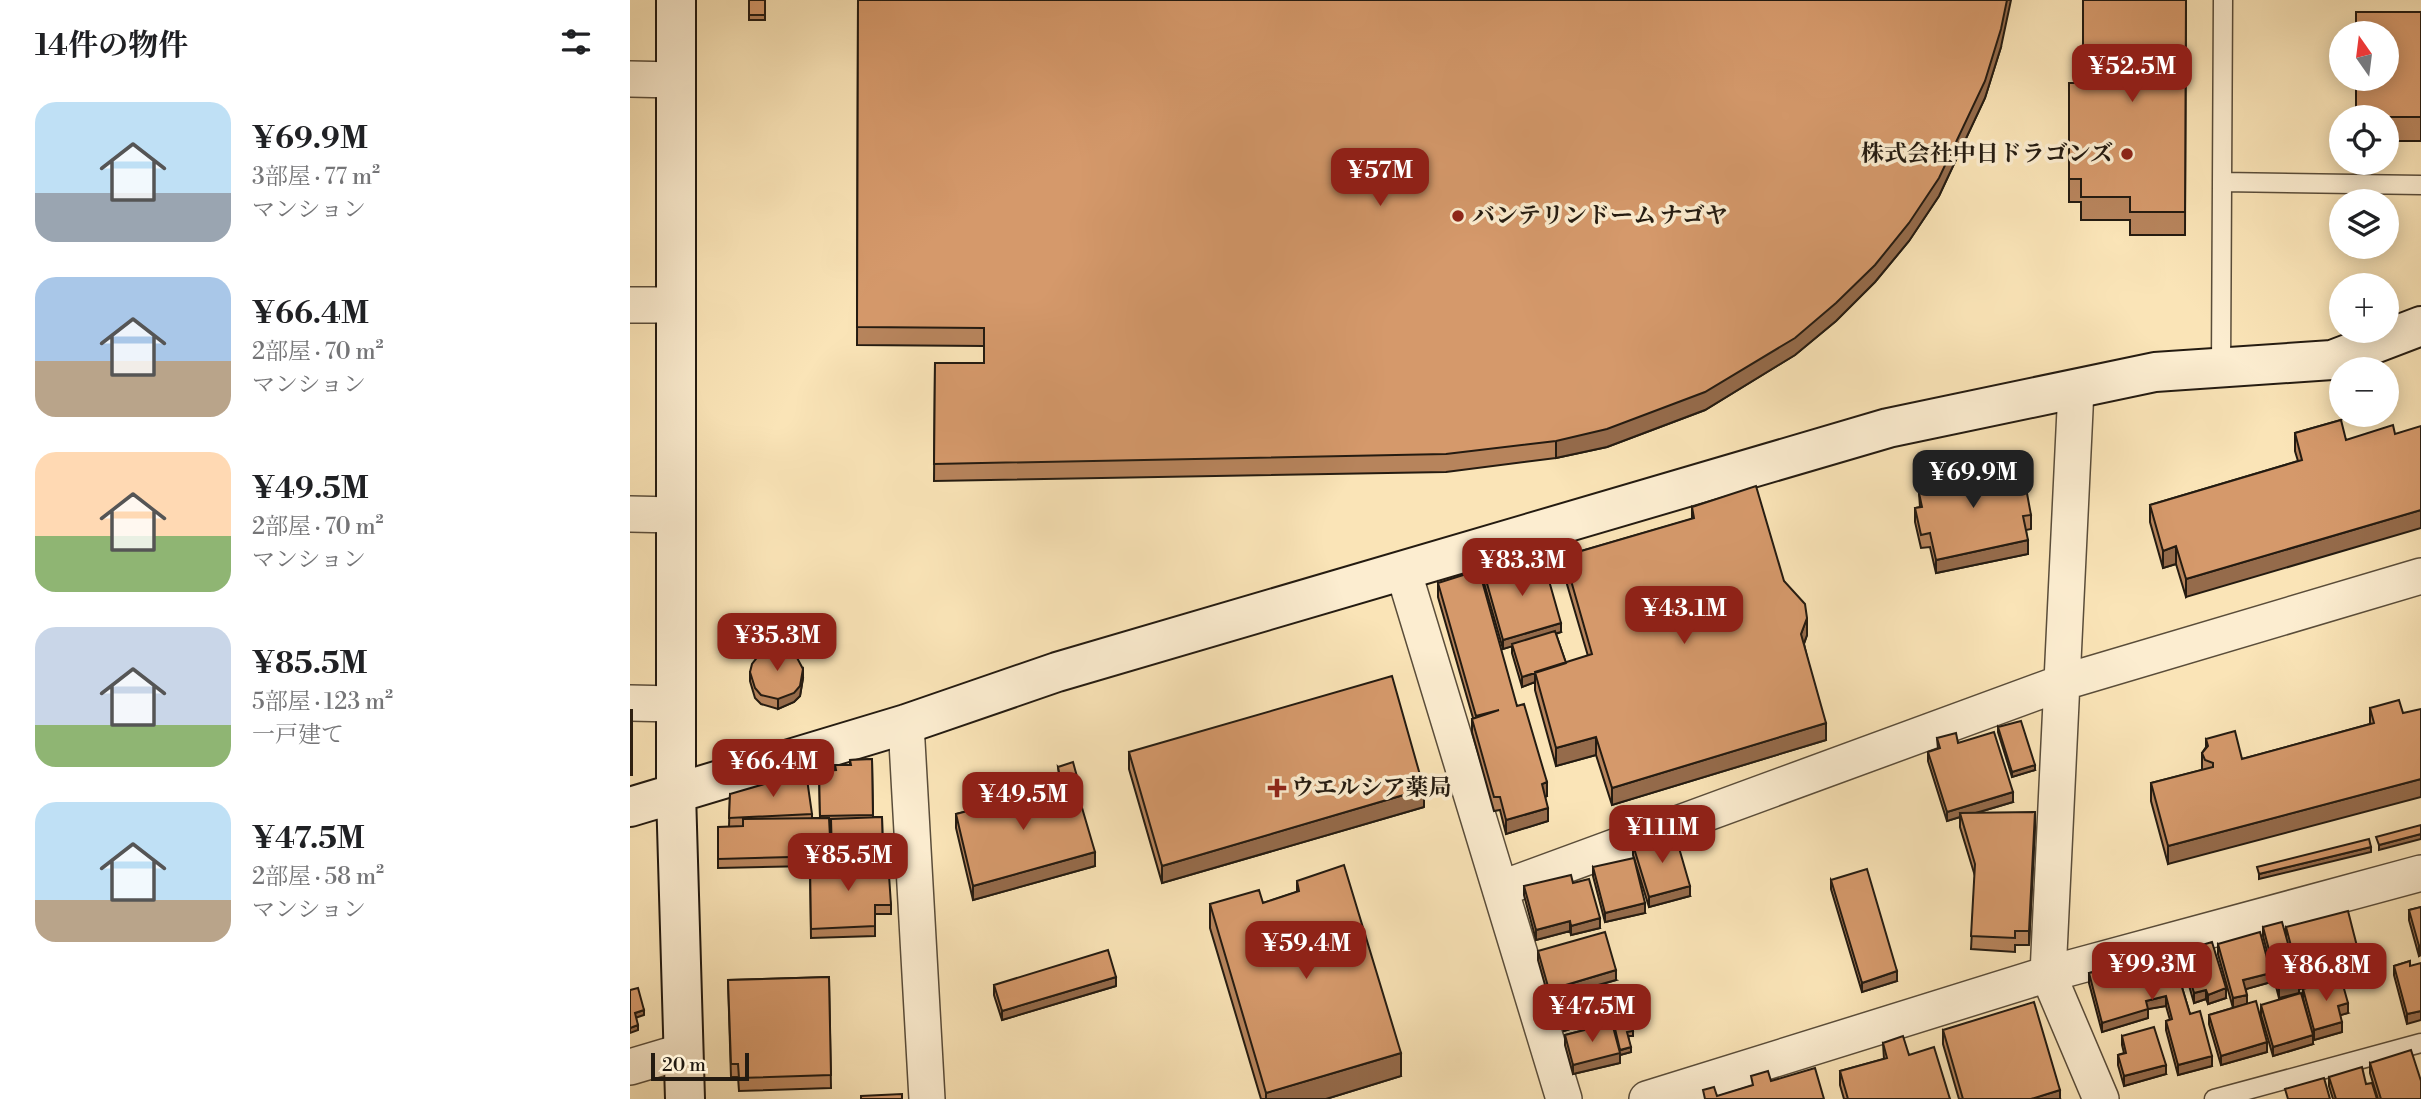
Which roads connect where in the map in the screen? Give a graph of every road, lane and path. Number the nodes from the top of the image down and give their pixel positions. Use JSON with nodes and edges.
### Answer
{"nodes":[{"id":1,"x":676,"y":0,"type":"edge"},
{"id":2,"x":2223,"y":0,"type":"edge"},
{"id":3,"x":630,"y":79,"type":"edge"},
{"id":4,"x":676,"y":80,"type":"junction"},
{"id":5,"x":2222,"y":182,"type":"junction"},
{"id":6,"x":2421,"y":184,"type":"edge"},
{"id":7,"x":630,"y":305,"type":"edge"},
{"id":8,"x":676,"y":305,"type":"junction"},
{"id":9,"x":2421,"y":326,"type":"edge"},
{"id":10,"x":2221,"y":368,"type":"junction"},
{"id":11,"x":2076,"y":389,"type":"junction"},
{"id":12,"x":630,"y":514,"type":"edge"},
{"id":13,"x":675,"y":514,"type":"junction"},
{"id":14,"x":1403,"y":570,"type":"junction"},
{"id":15,"x":2421,"y":576,"type":"edge"},
{"id":16,"x":2064,"y":682,"type":"junction"},
{"id":17,"x":630,"y":704,"type":"edge"},
{"id":18,"x":675,"y":704,"type":"junction"},
{"id":19,"x":906,"y":724,"type":"junction"},
{"id":20,"x":676,"y":793,"type":"junction"},
{"id":21,"x":630,"y":807,"type":"edge"},
{"id":22,"x":2421,"y":873,"type":"edge"},
{"id":23,"x":1500,"y":889,"type":"junction"},
{"id":24,"x":2048,"y":974,"type":"junction"},
{"id":25,"x":2421,"y":1043,"type":"edge"},
{"id":26,"x":684,"y":1051,"type":"junction"},
{"id":27,"x":630,"y":1067,"type":"edge"},
{"id":28,"x":685,"y":1099,"type":"edge"},
{"id":29,"x":927,"y":1099,"type":"edge"},
{"id":30,"x":1564,"y":1099,"type":"edge"},
{"id":31,"x":1647,"y":1099,"type":"edge"},
{"id":32,"x":2101,"y":1099,"type":"edge"},
{"id":33,"x":2214,"y":1099,"type":"edge"}],
"edges":[{"from":1,"to":4,"type":"street"},
{"from":2,"to":5,"type":"lane"},
{"from":3,"to":4,"type":"street"},
{"from":4,"to":8,"type":"street"},
{"from":5,"to":6,"type":"lane"},
{"from":5,"to":10,"type":"lane"},
{"from":7,"to":8,"type":"street"},
{"from":8,"to":13,"type":"street"},
{"from":9,"to":10,"type":"street"},
{"from":10,"to":11,"type":"street"},
{"from":11,"to":14,"type":"street"},
{"from":11,"to":16,"type":"street"},
{"from":12,"to":13,"type":"street"},
{"from":13,"to":18,"type":"street"},
{"from":14,"to":19,"type":"street"},
{"from":14,"to":23,"type":"street"},
{"from":15,"to":16,"type":"street"},
{"from":16,"to":23,"type":"street"},
{"from":16,"to":24,"type":"street"},
{"from":17,"to":18,"type":"street"},
{"from":18,"to":20,"type":"street"},
{"from":19,"to":20,"type":"street"},
{"from":19,"to":29,"type":"street"},
{"from":20,"to":21,"type":"street"},
{"from":20,"to":26,"type":"street"},
{"from":22,"to":24,"type":"street"},
{"from":23,"to":30,"type":"street"},
{"from":24,"to":31,"type":"street"},
{"from":24,"to":32,"type":"street"},
{"from":25,"to":33,"type":"lane"},
{"from":26,"to":27,"type":"street"},
{"from":26,"to":28,"type":"street"}]}
